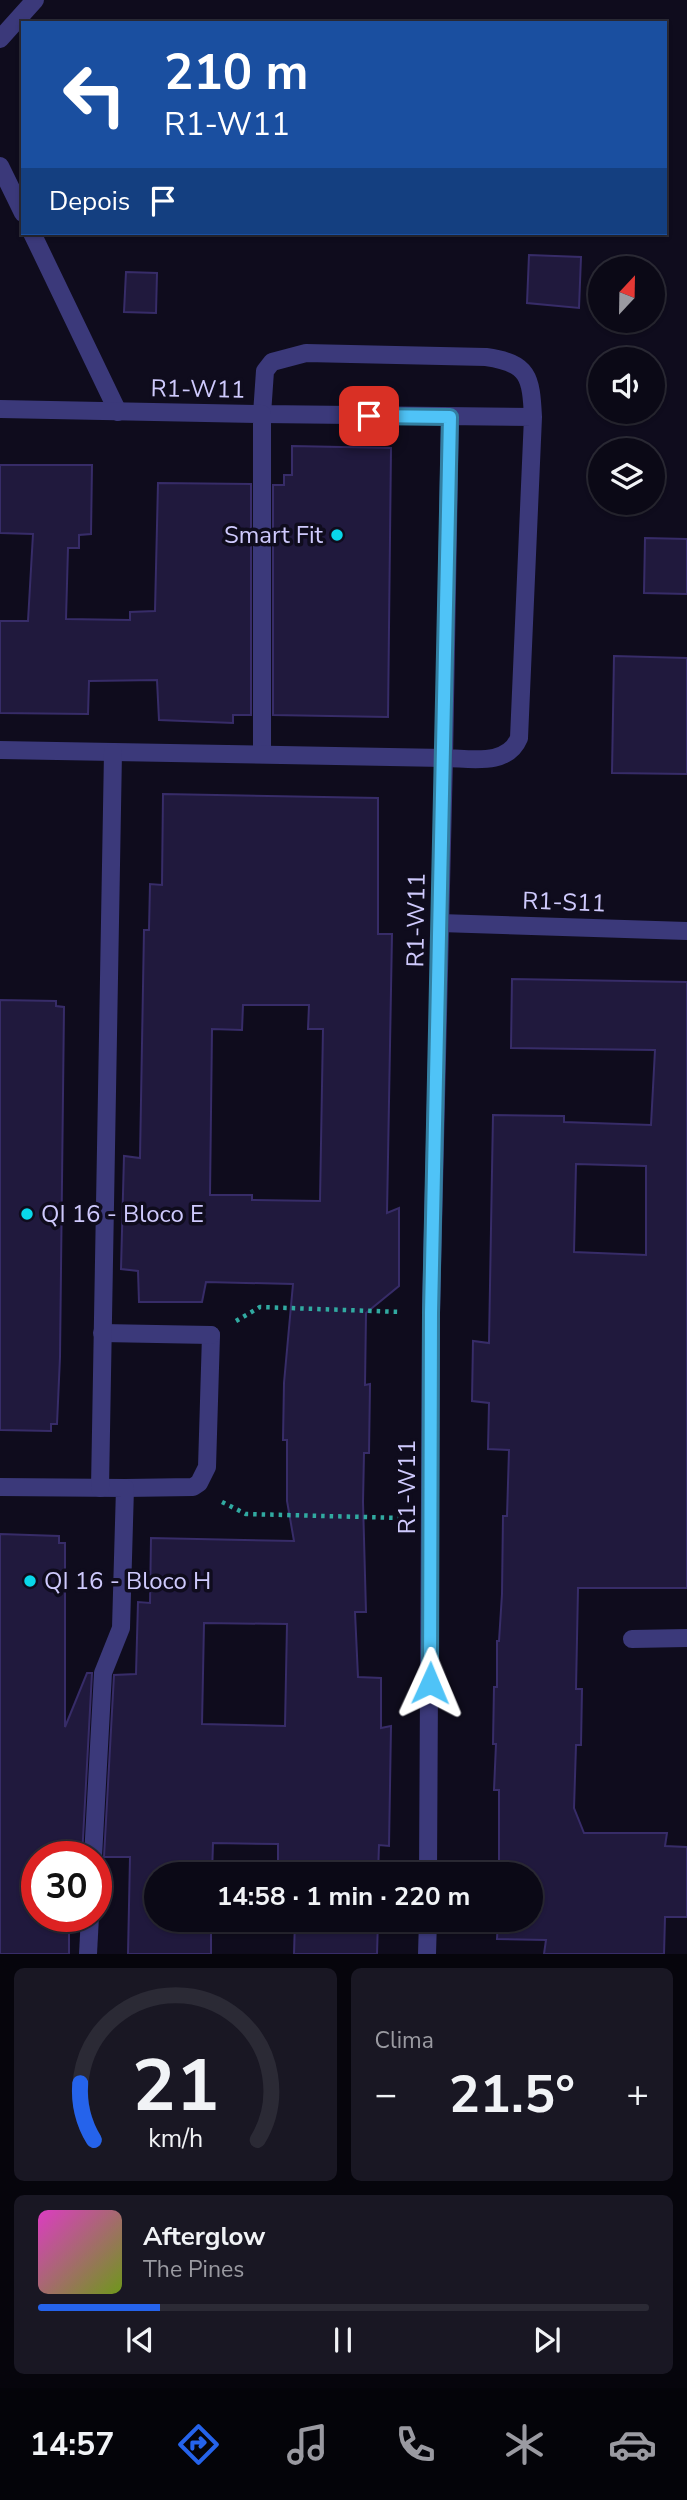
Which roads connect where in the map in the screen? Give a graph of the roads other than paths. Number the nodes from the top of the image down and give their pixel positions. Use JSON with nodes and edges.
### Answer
{"nodes":[{"id":1,"x":35,"y":0,"type":"edge"},
{"id":2,"x":0,"y":39,"type":"edge"},
{"id":3,"x":0,"y":166,"type":"edge"},
{"id":4,"x":21,"y":209,"type":"edge"},
{"id":5,"x":33,"y":235,"type":"edge"},
{"id":6,"x":0,"y":409,"type":"edge"},
{"id":7,"x":118,"y":412,"type":"junction"},
{"id":8,"x":262,"y":414,"type":"junction"},
{"id":9,"x":450,"y":417,"type":"junction"},
{"id":10,"x":533,"y":417,"type":"junction"},
{"id":11,"x":0,"y":750,"type":"edge"},
{"id":12,"x":113,"y":752,"type":"junction"},
{"id":13,"x":262,"y":753,"type":"junction"},
{"id":14,"x":444,"y":758,"type":"junction"},
{"id":15,"x":440,"y":923,"type":"junction"},
{"id":16,"x":687,"y":930,"type":"edge"},
{"id":17,"x":102,"y":1333,"type":"junction"},
{"id":18,"x":0,"y":1487,"type":"edge"},
{"id":19,"x":100,"y":1488,"type":"junction"},
{"id":20,"x":125,"y":1488,"type":"junction"},
{"id":21,"x":687,"y":1638,"type":"edge"},
{"id":22,"x":632,"y":1639,"type":"dead end"},
{"id":23,"x":94,"y":1841,"type":"edge"},
{"id":24,"x":428,"y":1862,"type":"edge"},
{"id":25,"x":89,"y":1932,"type":"edge"},
{"id":26,"x":428,"y":1932,"type":"edge"},
{"id":27,"x":88,"y":1954,"type":"edge"},
{"id":28,"x":427,"y":1954,"type":"edge"}],
"edges":[{"from":1,"to":2,"type":"street"},
{"from":3,"to":4,"type":"street"},
{"from":5,"to":7,"type":"street"},
{"from":6,"to":7,"type":"street","name":"R1-W11"},
{"from":7,"to":8,"type":"street","name":"R1-W11"},
{"from":8,"to":9,"type":"street","name":"R1-W11"},
{"from":8,"to":10,"type":"street"},
{"from":8,"to":13,"type":"street"},
{"from":9,"to":10,"type":"street"},
{"from":9,"to":14,"type":"street","name":"R1-W11"},
{"from":10,"to":14,"type":"street"},
{"from":11,"to":12,"type":"street"},
{"from":12,"to":13,"type":"street"},
{"from":12,"to":17,"type":"street"},
{"from":13,"to":14,"type":"street"},
{"from":14,"to":15,"type":"street","name":"R1-W11"},
{"from":15,"to":16,"type":"street","name":"R1-S11"},
{"from":15,"to":24,"type":"street","name":"R1-W11"},
{"from":17,"to":19,"type":"street"},
{"from":17,"to":20,"type":"street"},
{"from":18,"to":19,"type":"street"},
{"from":19,"to":20,"type":"street"},
{"from":20,"to":23,"type":"street"},
{"from":21,"to":22,"type":"street"},
{"from":25,"to":27,"type":"street"},
{"from":26,"to":28,"type":"street"}]}
